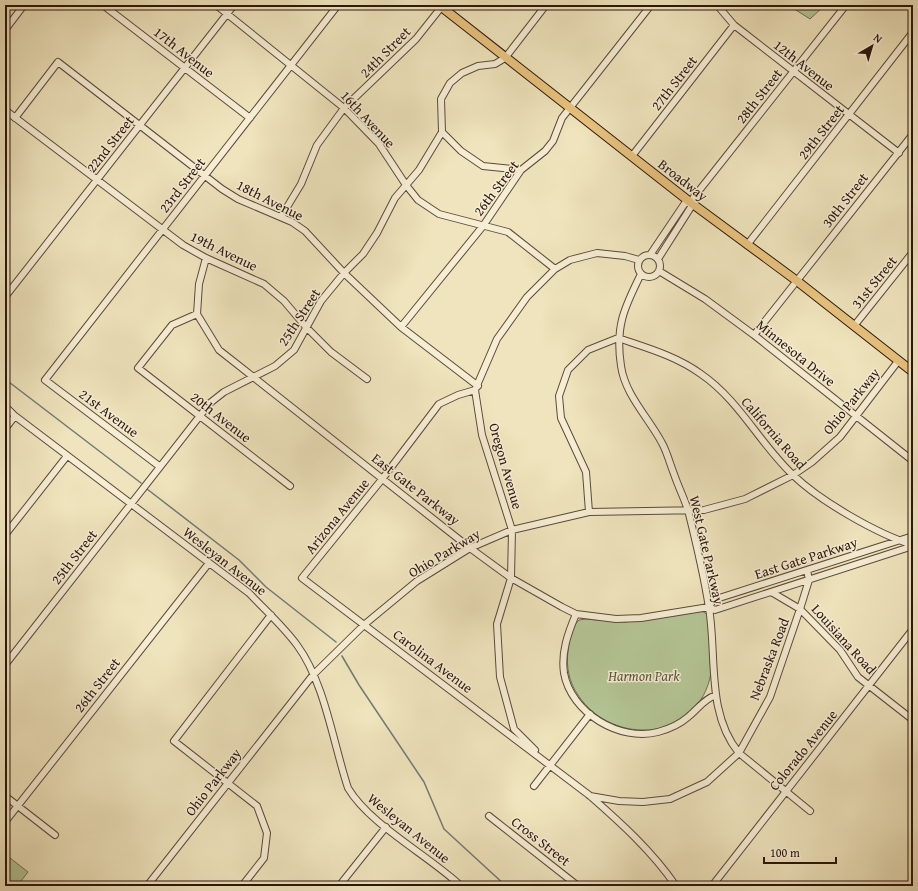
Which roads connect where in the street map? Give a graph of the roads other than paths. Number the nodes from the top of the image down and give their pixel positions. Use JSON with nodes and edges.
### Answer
{"nodes":[{"id":1,"x":24,"y":5,"type":"edge"},
{"id":2,"x":103,"y":5,"type":"edge"},
{"id":3,"x":216,"y":5,"type":"edge"},
{"id":4,"x":234,"y":5,"type":"edge"},
{"id":5,"x":338,"y":5,"type":"edge"},
{"id":6,"x":546,"y":5,"type":"edge"},
{"id":7,"x":651,"y":5,"type":"edge"},
{"id":8,"x":717,"y":5,"type":"edge"},
{"id":9,"x":846,"y":5,"type":"edge"},
{"id":10,"x":441,"y":6,"type":"edge"},
{"id":11,"x":228,"y":13,"type":"junction"},
{"id":12,"x":7,"y":22,"type":"edge"},
{"id":13,"x":734,"y":25,"type":"junction"},
{"id":14,"x":5,"y":30,"type":"edge"},
{"id":15,"x":913,"y":32,"type":"edge"},
{"id":16,"x":505,"y":58,"type":"junction"},
{"id":17,"x":291,"y":65,"type":"junction"},
{"id":18,"x":185,"y":68,"type":"junction"},
{"id":19,"x":793,"y":72,"type":"junction"},
{"id":20,"x":344,"y":108,"type":"junction"},
{"id":21,"x":570,"y":109,"type":"junction"},
{"id":22,"x":5,"y":110,"type":"edge"},
{"id":23,"x":849,"y":115,"type":"junction"},
{"id":24,"x":15,"y":118,"type":"junction"},
{"id":25,"x":250,"y":118,"type":"junction"},
{"id":26,"x":139,"y":125,"type":"junction"},
{"id":27,"x":442,"y":132,"type":"junction"},
{"id":28,"x":913,"y":134,"type":"edge"},
{"id":29,"x":899,"y":153,"type":"junction"},
{"id":30,"x":632,"y":156,"type":"junction"},
{"id":31,"x":521,"y":170,"type":"junction"},
{"id":32,"x":204,"y":176,"type":"junction"},
{"id":33,"x":97,"y":180,"type":"junction"},
{"id":34,"x":406,"y":185,"type":"junction"},
{"id":35,"x":690,"y":202,"type":"junction"},
{"id":36,"x":281,"y":217,"type":"junction"},
{"id":37,"x":483,"y":226,"type":"junction"},
{"id":38,"x":162,"y":230,"type":"junction"},
{"id":39,"x":747,"y":245,"type":"junction"},
{"id":40,"x":913,"y":252,"type":"edge"},
{"id":41,"x":650,"y":254,"type":"junction"},
{"id":42,"x":206,"y":258,"type":"junction"},
{"id":43,"x":658,"y":259,"type":"junction"},
{"id":44,"x":639,"y":260,"type":"junction"},
{"id":45,"x":555,"y":269,"type":"junction"},
{"id":46,"x":659,"y":272,"type":"junction"},
{"id":47,"x":344,"y":273,"type":"junction"},
{"id":48,"x":641,"y":274,"type":"junction"},
{"id":49,"x":797,"y":281,"type":"junction"},
{"id":50,"x":5,"y":297,"type":"edge"},
{"id":51,"x":198,"y":314,"type":"junction"},
{"id":52,"x":854,"y":326,"type":"junction"},
{"id":53,"x":306,"y":327,"type":"junction"},
{"id":54,"x":401,"y":327,"type":"junction"},
{"id":55,"x":754,"y":335,"type":"junction"},
{"id":56,"x":618,"y":338,"type":"junction"},
{"id":57,"x":900,"y":360,"type":"junction"},
{"id":58,"x":913,"y":371,"type":"edge"},
{"id":59,"x":254,"y":377,"type":"junction"},
{"id":60,"x":367,"y":379,"type":"dead end"},
{"id":61,"x":45,"y":380,"type":"joint"},
{"id":62,"x":477,"y":388,"type":"junction"},
{"id":63,"x":5,"y":406,"type":"edge"},
{"id":64,"x":200,"y":415,"type":"junction"},
{"id":65,"x":15,"y":416,"type":"junction"},
{"id":66,"x":856,"y":417,"type":"junction"},
{"id":67,"x":5,"y":429,"type":"edge"},
{"id":68,"x":67,"y":456,"type":"junction"},
{"id":69,"x":913,"y":461,"type":"edge"},
{"id":70,"x":159,"y":466,"type":"junction"},
{"id":71,"x":793,"y":475,"type":"junction"},
{"id":72,"x":383,"y":478,"type":"junction"},
{"id":73,"x":290,"y":486,"type":"dead end"},
{"id":74,"x":131,"y":504,"type":"junction"},
{"id":75,"x":687,"y":509,"type":"junction"},
{"id":76,"x":589,"y":512,"type":"junction"},
{"id":77,"x":512,"y":530,"type":"junction"},
{"id":78,"x":5,"y":535,"type":"edge"},
{"id":79,"x":913,"y":536,"type":"edge"},
{"id":80,"x":900,"y":541,"type":"junction"},
{"id":81,"x":913,"y":546,"type":"edge"},
{"id":82,"x":470,"y":548,"type":"junction"},
{"id":83,"x":209,"y":563,"type":"junction"},
{"id":84,"x":807,"y":570,"type":"junction"},
{"id":85,"x":302,"y":578,"type":"joint"},
{"id":86,"x":511,"y":578,"type":"junction"},
{"id":87,"x":809,"y":580,"type":"junction"},
{"id":88,"x":773,"y":592,"type":"junction"},
{"id":89,"x":709,"y":607,"type":"junction"},
{"id":90,"x":800,"y":609,"type":"junction"},
{"id":91,"x":576,"y":614,"type":"junction"},
{"id":92,"x":271,"y":615,"type":"junction"},
{"id":93,"x":365,"y":624,"type":"junction"},
{"id":94,"x":913,"y":629,"type":"edge"},
{"id":95,"x":5,"y":665,"type":"edge"},
{"id":96,"x":313,"y":675,"type":"junction"},
{"id":97,"x":869,"y":686,"type":"junction"},
{"id":98,"x":716,"y":695,"type":"junction"},
{"id":99,"x":590,"y":714,"type":"junction"},
{"id":100,"x":913,"y":720,"type":"edge"},
{"id":101,"x":738,"y":753,"type":"junction"},
{"id":102,"x":549,"y":765,"type":"junction"},
{"id":103,"x":228,"y":782,"type":"junction"},
{"id":104,"x":534,"y":786,"type":"dead end"},
{"id":105,"x":785,"y":791,"type":"junction"},
{"id":106,"x":589,"y":795,"type":"junction"},
{"id":107,"x":5,"y":796,"type":"edge"},
{"id":108,"x":18,"y":806,"type":"junction"},
{"id":109,"x":810,"y":812,"type":"dead end"},
{"id":110,"x":489,"y":816,"type":"dead end"},
{"id":111,"x":5,"y":822,"type":"edge"},
{"id":112,"x":386,"y":827,"type":"junction"},
{"id":113,"x":55,"y":835,"type":"dead end"},
{"id":114,"x":457,"y":885,"type":"edge"},
{"id":115,"x":147,"y":886,"type":"edge"},
{"id":116,"x":242,"y":886,"type":"edge"},
{"id":117,"x":339,"y":886,"type":"edge"},
{"id":118,"x":578,"y":886,"type":"edge"},
{"id":119,"x":676,"y":886,"type":"edge"},
{"id":120,"x":712,"y":886,"type":"edge"}],
"edges":[{"from":1,"to":12,"type":"street"},
{"from":2,"to":18,"type":"street","name":"17th Avenue"},
{"from":3,"to":11,"type":"street","name":"16th Avenue"},
{"from":4,"to":11,"type":"street","name":"22nd Street"},
{"from":5,"to":17,"type":"street","name":"23rd Street"},
{"from":6,"to":16,"type":"street"},
{"from":7,"to":21,"type":"street","name":"26th Street"},
{"from":8,"to":13,"type":"street","name":"12th Avenue"},
{"from":9,"to":19,"type":"street","name":"28th Street"},
{"from":10,"to":16,"type":"main road","name":"Broadway"},
{"from":10,"to":20,"type":"street","name":"24th Street"},
{"from":11,"to":17,"type":"street","name":"16th Avenue"},
{"from":11,"to":18,"type":"street","name":"22nd Street"},
{"from":12,"to":14,"type":"street"},
{"from":13,"to":19,"type":"street","name":"12th Avenue"},
{"from":13,"to":30,"type":"street","name":"27th Street"},
{"from":15,"to":23,"type":"street","name":"29th Street"},
{"from":16,"to":21,"type":"main road","name":"Broadway"},
{"from":16,"to":27,"type":"street"},
{"from":17,"to":20,"type":"street","name":"16th Avenue"},
{"from":17,"to":25,"type":"street","name":"23rd Street"},
{"from":18,"to":25,"type":"street","name":"17th Avenue"},
{"from":18,"to":26,"type":"street","name":"22nd Street"},
{"from":19,"to":23,"type":"street","name":"12th Avenue"},
{"from":19,"to":35,"type":"street","name":"28th Street"},
{"from":20,"to":34,"type":"street","name":"16th Avenue"},
{"from":20,"to":36,"type":"street","name":"24th Street"},
{"from":21,"to":30,"type":"main road","name":"Broadway"},
{"from":21,"to":31,"type":"street","name":"26th Street"},
{"from":22,"to":24,"type":"street","name":"19th Avenue"},
{"from":23,"to":29,"type":"street","name":"12th Avenue"},
{"from":23,"to":39,"type":"street","name":"29th Street"},
{"from":24,"to":26,"type":"street","name":"18th Avenue"},
{"from":24,"to":33,"type":"street","name":"19th Avenue"},
{"from":25,"to":32,"type":"street","name":"23rd Street"},
{"from":26,"to":32,"type":"street","name":"18th Avenue"},
{"from":26,"to":33,"type":"street","name":"22nd Street"},
{"from":27,"to":31,"type":"street"},
{"from":27,"to":34,"type":"street","name":"25th Street"},
{"from":28,"to":29,"type":"street","name":"30th Street"},
{"from":29,"to":49,"type":"street","name":"30th Street"},
{"from":30,"to":35,"type":"main road","name":"Broadway"},
{"from":31,"to":37,"type":"street","name":"26th Street"},
{"from":32,"to":36,"type":"street","name":"18th Avenue"},
{"from":32,"to":38,"type":"street","name":"23rd Street"},
{"from":33,"to":38,"type":"street","name":"19th Avenue"},
{"from":33,"to":50,"type":"street","name":"22nd Street"},
{"from":34,"to":37,"type":"street","name":"16th Avenue"},
{"from":34,"to":47,"type":"street","name":"25th Street"},
{"from":35,"to":39,"type":"main road","name":"Broadway"},
{"from":35,"to":41,"type":"street"},
{"from":35,"to":43,"type":"street"},
{"from":36,"to":47,"type":"street","name":"18th Avenue"},
{"from":37,"to":45,"type":"street","name":"16th Avenue"},
{"from":37,"to":54,"type":"street","name":"26th Street"},
{"from":38,"to":42,"type":"street","name":"19th Avenue"},
{"from":38,"to":61,"type":"street","name":"23rd Street"},
{"from":39,"to":49,"type":"main road","name":"Broadway"},
{"from":40,"to":52,"type":"street","name":"31st Street"},
{"from":41,"to":43,"type":"street"},
{"from":41,"to":44,"type":"street"},
{"from":42,"to":51,"type":"street"},
{"from":42,"to":53,"type":"street","name":"19th Avenue"},
{"from":43,"to":46,"type":"street"},
{"from":44,"to":45,"type":"street","name":"Oregon Avenue"},
{"from":44,"to":48,"type":"street"},
{"from":45,"to":62,"type":"street","name":"Oregon Avenue"},
{"from":46,"to":48,"type":"street"},
{"from":46,"to":55,"type":"street","name":"Minnesota Drive"},
{"from":47,"to":53,"type":"street","name":"25th Street"},
{"from":47,"to":54,"type":"street","name":"18th Avenue"},
{"from":48,"to":56,"type":"street","name":"West Gate Parkway"},
{"from":49,"to":52,"type":"main road","name":"Broadway"},
{"from":49,"to":55,"type":"street","name":"30th Street"},
{"from":51,"to":59,"type":"street","name":"East Gate Parkway"},
{"from":51,"to":64,"type":"street","name":"20th Avenue"},
{"from":52,"to":57,"type":"main road","name":"Broadway"},
{"from":53,"to":59,"type":"street","name":"25th Street"},
{"from":53,"to":60,"type":"street","name":"19th Avenue"},
{"from":54,"to":62,"type":"street","name":"18th Avenue"},
{"from":55,"to":66,"type":"street","name":"Minnesota Drive"},
{"from":56,"to":71,"type":"street","name":"California Road"},
{"from":56,"to":75,"type":"street","name":"West Gate Parkway"},
{"from":56,"to":76,"type":"street"},
{"from":57,"to":58,"type":"main road","name":"Broadway"},
{"from":57,"to":66,"type":"street","name":"Ohio Parkway"},
{"from":59,"to":64,"type":"street","name":"25th Street"},
{"from":59,"to":72,"type":"street","name":"East Gate Parkway"},
{"from":61,"to":70,"type":"street","name":"21st Avenue"},
{"from":62,"to":72,"type":"street","name":"Arizona Avenue"},
{"from":62,"to":77,"type":"street","name":"Oregon Avenue"},
{"from":63,"to":65,"type":"street","name":"Wesleyan Avenue"},
{"from":64,"to":70,"type":"street","name":"25th Street"},
{"from":64,"to":73,"type":"street","name":"20th Avenue"},
{"from":65,"to":67,"type":"street"},
{"from":65,"to":68,"type":"street","name":"Wesleyan Avenue"},
{"from":66,"to":69,"type":"street","name":"Minnesota Drive"},
{"from":66,"to":71,"type":"street","name":"Ohio Parkway"},
{"from":68,"to":74,"type":"street","name":"Wesleyan Avenue"},
{"from":68,"to":78,"type":"street"},
{"from":70,"to":74,"type":"street","name":"25th Street"},
{"from":71,"to":75,"type":"street","name":"Ohio Parkway"},
{"from":71,"to":80,"type":"street","name":"California Road"},
{"from":72,"to":82,"type":"street","name":"East Gate Parkway"},
{"from":72,"to":85,"type":"street","name":"Arizona Avenue"},
{"from":74,"to":83,"type":"street","name":"Wesleyan Avenue"},
{"from":74,"to":95,"type":"street","name":"25th Street"},
{"from":75,"to":76,"type":"street","name":"Ohio Parkway"},
{"from":75,"to":89,"type":"street","name":"West Gate Parkway"},
{"from":76,"to":77,"type":"street","name":"Ohio Parkway"},
{"from":77,"to":82,"type":"street","name":"Ohio Parkway"},
{"from":77,"to":86,"type":"street","name":"Oregon Avenue"},
{"from":79,"to":80,"type":"street","name":"East Gate Parkway"},
{"from":80,"to":81,"type":"street","name":"California Road"},
{"from":80,"to":84,"type":"street","name":"East Gate Parkway"},
{"from":81,"to":87,"type":"street","name":"East Gate Parkway"},
{"from":82,"to":86,"type":"street","name":"East Gate Parkway"},
{"from":82,"to":93,"type":"street","name":"Ohio Parkway"},
{"from":83,"to":92,"type":"street","name":"Wesleyan Avenue"},
{"from":83,"to":108,"type":"street","name":"26th Street"},
{"from":84,"to":87,"type":"street","name":"Nebraska Road"},
{"from":84,"to":89,"type":"street","name":"East Gate Parkway"},
{"from":85,"to":93,"type":"street","name":"Carolina Avenue"},
{"from":86,"to":91,"type":"street","name":"East Gate Parkway"},
{"from":86,"to":102,"type":"street","name":"Oregon Avenue"},
{"from":87,"to":88,"type":"street","name":"East Gate Parkway"},
{"from":87,"to":90,"type":"street","name":"Nebraska Road"},
{"from":88,"to":89,"type":"street","name":"East Gate Parkway"},
{"from":88,"to":90,"type":"street","name":"Louisiana Road"},
{"from":89,"to":91,"type":"street","name":"East Gate Parkway"},
{"from":89,"to":98,"type":"street","name":"West Gate Parkway"},
{"from":90,"to":97,"type":"street","name":"Louisiana Road"},
{"from":90,"to":101,"type":"street","name":"Nebraska Road"},
{"from":91,"to":99,"type":"street"},
{"from":92,"to":96,"type":"street","name":"Wesleyan Avenue"},
{"from":92,"to":103,"type":"street"},
{"from":93,"to":96,"type":"street","name":"Ohio Parkway"},
{"from":93,"to":102,"type":"street","name":"Carolina Avenue"},
{"from":94,"to":97,"type":"street","name":"Colorado Avenue"},
{"from":96,"to":103,"type":"street","name":"Ohio Parkway"},
{"from":96,"to":112,"type":"street","name":"Wesleyan Avenue"},
{"from":97,"to":100,"type":"street","name":"Louisiana Road"},
{"from":97,"to":105,"type":"street","name":"Colorado Avenue"},
{"from":98,"to":99,"type":"street"},
{"from":98,"to":101,"type":"street","name":"West Gate Parkway"},
{"from":99,"to":102,"type":"street"},
{"from":101,"to":105,"type":"street","name":"West Gate Parkway"},
{"from":101,"to":106,"type":"street","name":"Nebraska Road"},
{"from":102,"to":104,"type":"street"},
{"from":102,"to":106,"type":"street","name":"Carolina Avenue"},
{"from":103,"to":115,"type":"street","name":"Ohio Parkway"},
{"from":103,"to":116,"type":"street"},
{"from":105,"to":109,"type":"street","name":"West Gate Parkway"},
{"from":105,"to":120,"type":"street","name":"Colorado Avenue"},
{"from":106,"to":119,"type":"street","name":"Carolina Avenue"},
{"from":107,"to":108,"type":"street"},
{"from":108,"to":111,"type":"street","name":"26th Street"},
{"from":108,"to":113,"type":"street"},
{"from":110,"to":118,"type":"street","name":"Cross Street"},
{"from":112,"to":114,"type":"street","name":"Wesleyan Avenue"},
{"from":112,"to":117,"type":"street"}]}
